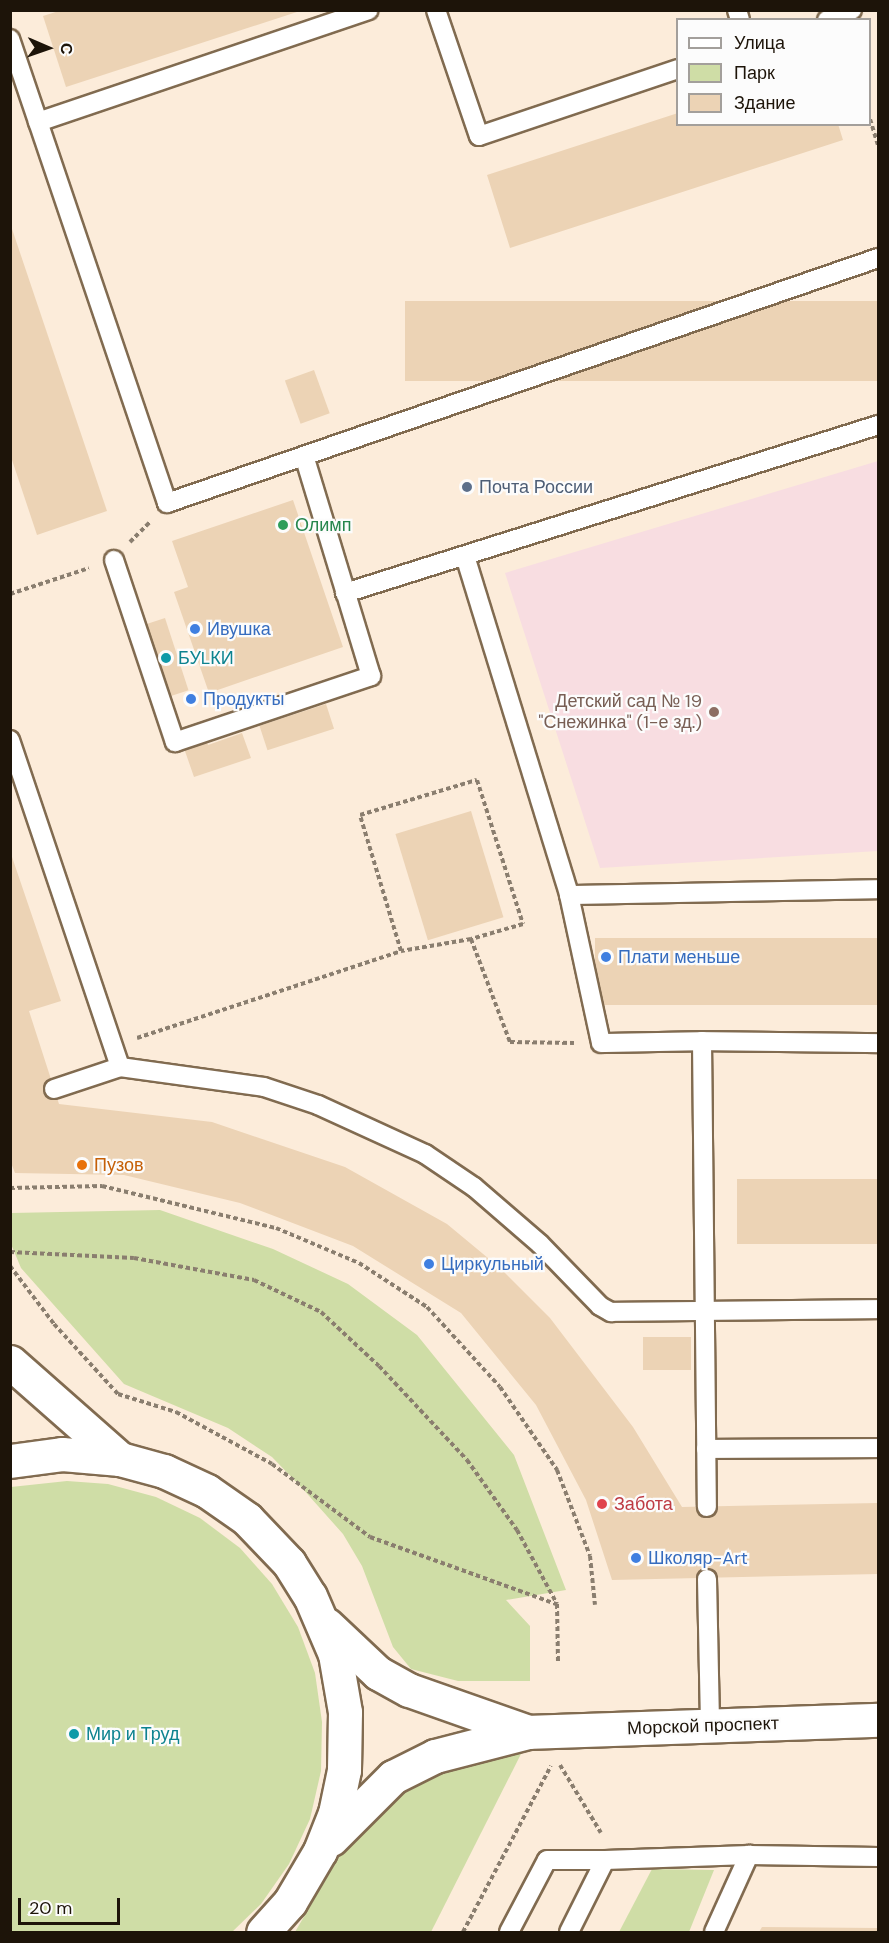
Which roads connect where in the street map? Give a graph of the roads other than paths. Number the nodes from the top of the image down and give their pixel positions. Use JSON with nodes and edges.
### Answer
{"nodes":[{"id":1,"x":369,"y":10,"type":"edge"},
{"id":2,"x":436,"y":10,"type":"edge"},
{"id":3,"x":852,"y":10,"type":"edge"},
{"id":4,"x":832,"y":18,"type":"edge"},
{"id":5,"x":10,"y":39,"type":"edge"},
{"id":6,"x":676,"y":70,"type":"edge"},
{"id":7,"x":38,"y":122,"type":"junction"},
{"id":8,"x":879,"y":258,"type":"edge"},
{"id":9,"x":879,"y":425,"type":"edge"},
{"id":10,"x":304,"y":456,"type":"junction"},
{"id":11,"x":465,"y":556,"type":"junction"},
{"id":12,"x":114,"y":560,"type":"road end"},
{"id":13,"x":345,"y":593,"type":"junction"},
{"id":14,"x":10,"y":740,"type":"edge"},
{"id":15,"x":879,"y":889,"type":"edge"},
{"id":16,"x":569,"y":895,"type":"junction"},
{"id":17,"x":702,"y":1041,"type":"junction"},
{"id":18,"x":879,"y":1043,"type":"edge"},
{"id":19,"x":120,"y":1067,"type":"junction"},
{"id":20,"x":54,"y":1089,"type":"dead end"},
{"id":21,"x":879,"y":1310,"type":"edge"},
{"id":22,"x":703,"y":1313,"type":"junction"},
{"id":23,"x":10,"y":1362,"type":"edge"},
{"id":24,"x":879,"y":1448,"type":"edge"},
{"id":25,"x":706,"y":1449,"type":"junction"},
{"id":26,"x":120,"y":1459,"type":"junction"},
{"id":27,"x":10,"y":1461,"type":"edge"},
{"id":28,"x":707,"y":1507,"type":"dead end"},
{"id":29,"x":707,"y":1579,"type":"dead end"},
{"id":30,"x":322,"y":1621,"type":"junction"},
{"id":31,"x":879,"y":1720,"type":"edge"},
{"id":32,"x":710,"y":1727,"type":"junction"},
{"id":33,"x":528,"y":1732,"type":"junction"},
{"id":34,"x":320,"y":1851,"type":"junction"},
{"id":35,"x":606,"y":1851,"type":"junction"},
{"id":36,"x":749,"y":1855,"type":"junction"},
{"id":37,"x":879,"y":1857,"type":"edge"},
{"id":38,"x":263,"y":1932,"type":"edge"},
{"id":39,"x":509,"y":1932,"type":"edge"},
{"id":40,"x":569,"y":1932,"type":"edge"},
{"id":41,"x":714,"y":1932,"type":"edge"}],
"edges":[{"from":1,"to":7,"type":"lane"},
{"from":2,"to":6,"type":"lane"},
{"from":3,"to":4,"type":"lane"},
{"from":5,"to":7,"type":"lane"},
{"from":7,"to":10,"type":"lane"},
{"from":8,"to":10,"type":"lane"},
{"from":9,"to":11,"type":"lane"},
{"from":10,"to":13,"type":"lane"},
{"from":11,"to":13,"type":"lane"},
{"from":11,"to":16,"type":"lane"},
{"from":12,"to":13,"type":"lane"},
{"from":14,"to":19,"type":"lane"},
{"from":15,"to":16,"type":"lane"},
{"from":16,"to":17,"type":"lane"},
{"from":17,"to":18,"type":"lane"},
{"from":17,"to":22,"type":"lane"},
{"from":19,"to":20,"type":"lane"},
{"from":19,"to":22,"type":"lane"},
{"from":21,"to":22,"type":"lane"},
{"from":22,"to":25,"type":"lane"},
{"from":23,"to":26,"type":"main road"},
{"from":24,"to":25,"type":"lane"},
{"from":25,"to":28,"type":"lane"},
{"from":26,"to":27,"type":"main road"},
{"from":26,"to":30,"type":"main road"},
{"from":29,"to":32,"type":"lane"},
{"from":30,"to":33,"type":"main road"},
{"from":30,"to":34,"type":"main road"},
{"from":31,"to":32,"type":"main road","name":"Морской проспект"},
{"from":32,"to":33,"type":"main road","name":"Морской проспект"},
{"from":33,"to":34,"type":"main road"},
{"from":34,"to":38,"type":"main road"},
{"from":35,"to":36,"type":"lane"},
{"from":35,"to":39,"type":"lane"},
{"from":35,"to":40,"type":"lane"},
{"from":36,"to":37,"type":"lane"},
{"from":36,"to":41,"type":"lane"}]}
